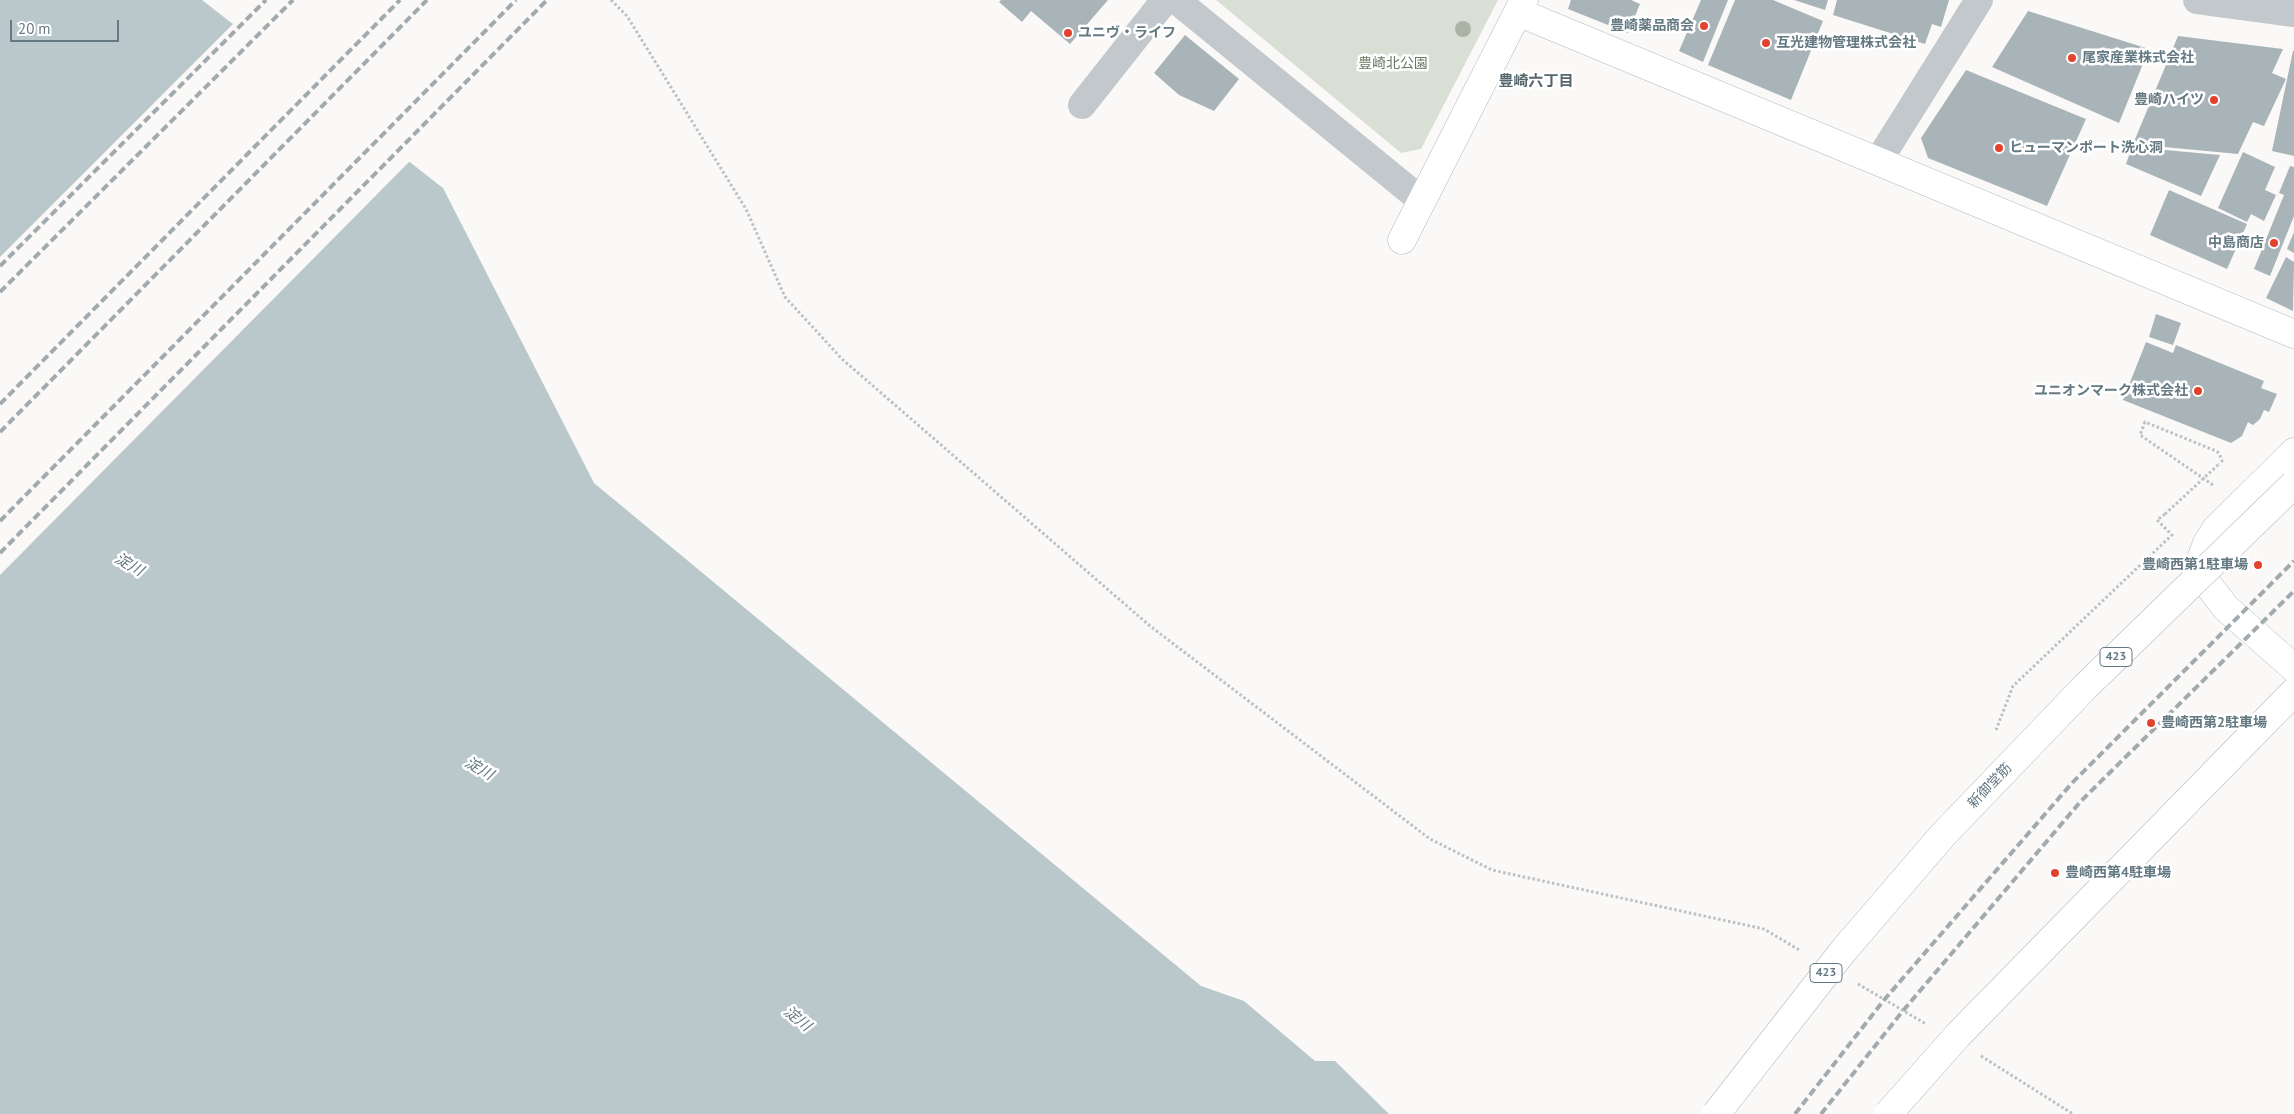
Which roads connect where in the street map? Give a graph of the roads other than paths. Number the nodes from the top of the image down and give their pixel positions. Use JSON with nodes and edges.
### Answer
{"nodes":[{"id":1,"x":1165,"y":0,"type":"edge"},
{"id":2,"x":1176,"y":0,"type":"edge"},
{"id":3,"x":1979,"y":0,"type":"edge"},
{"id":4,"x":2197,"y":0,"type":"edge"},
{"id":5,"x":1521,"y":6,"type":"edge"},
{"id":6,"x":2294,"y":14,"type":"edge"},
{"id":7,"x":1082,"y":105,"type":"dead end"},
{"id":8,"x":1879,"y":160,"type":"junction"},
{"id":9,"x":1421,"y":200,"type":"junction"},
{"id":10,"x":1402,"y":240,"type":"dead end"},
{"id":11,"x":2294,"y":334,"type":"edge"},
{"id":12,"x":2294,"y":452,"type":"edge"},
{"id":13,"x":2294,"y":484,"type":"edge"},
{"id":14,"x":2294,"y":668,"type":"edge"},
{"id":15,"x":2294,"y":692,"type":"edge"},
{"id":16,"x":1716,"y":1114,"type":"edge"},
{"id":17,"x":1888,"y":1114,"type":"edge"}],
"edges":[{"from":1,"to":7,"type":"street"},
{"from":2,"to":9,"type":"street"},
{"from":3,"to":8,"type":"street"},
{"from":4,"to":6,"type":"street"},
{"from":5,"to":8,"type":"main road"},
{"from":5,"to":9,"type":"main road"},
{"from":8,"to":11,"type":"main road"},
{"from":9,"to":10,"type":"main road"},
{"from":12,"to":14,"type":"main road"},
{"from":13,"to":16,"type":"main road","name":"新御堂筋","number":"423","bridge":true},
{"from":15,"to":17,"type":"main road","bridge":true}]}
